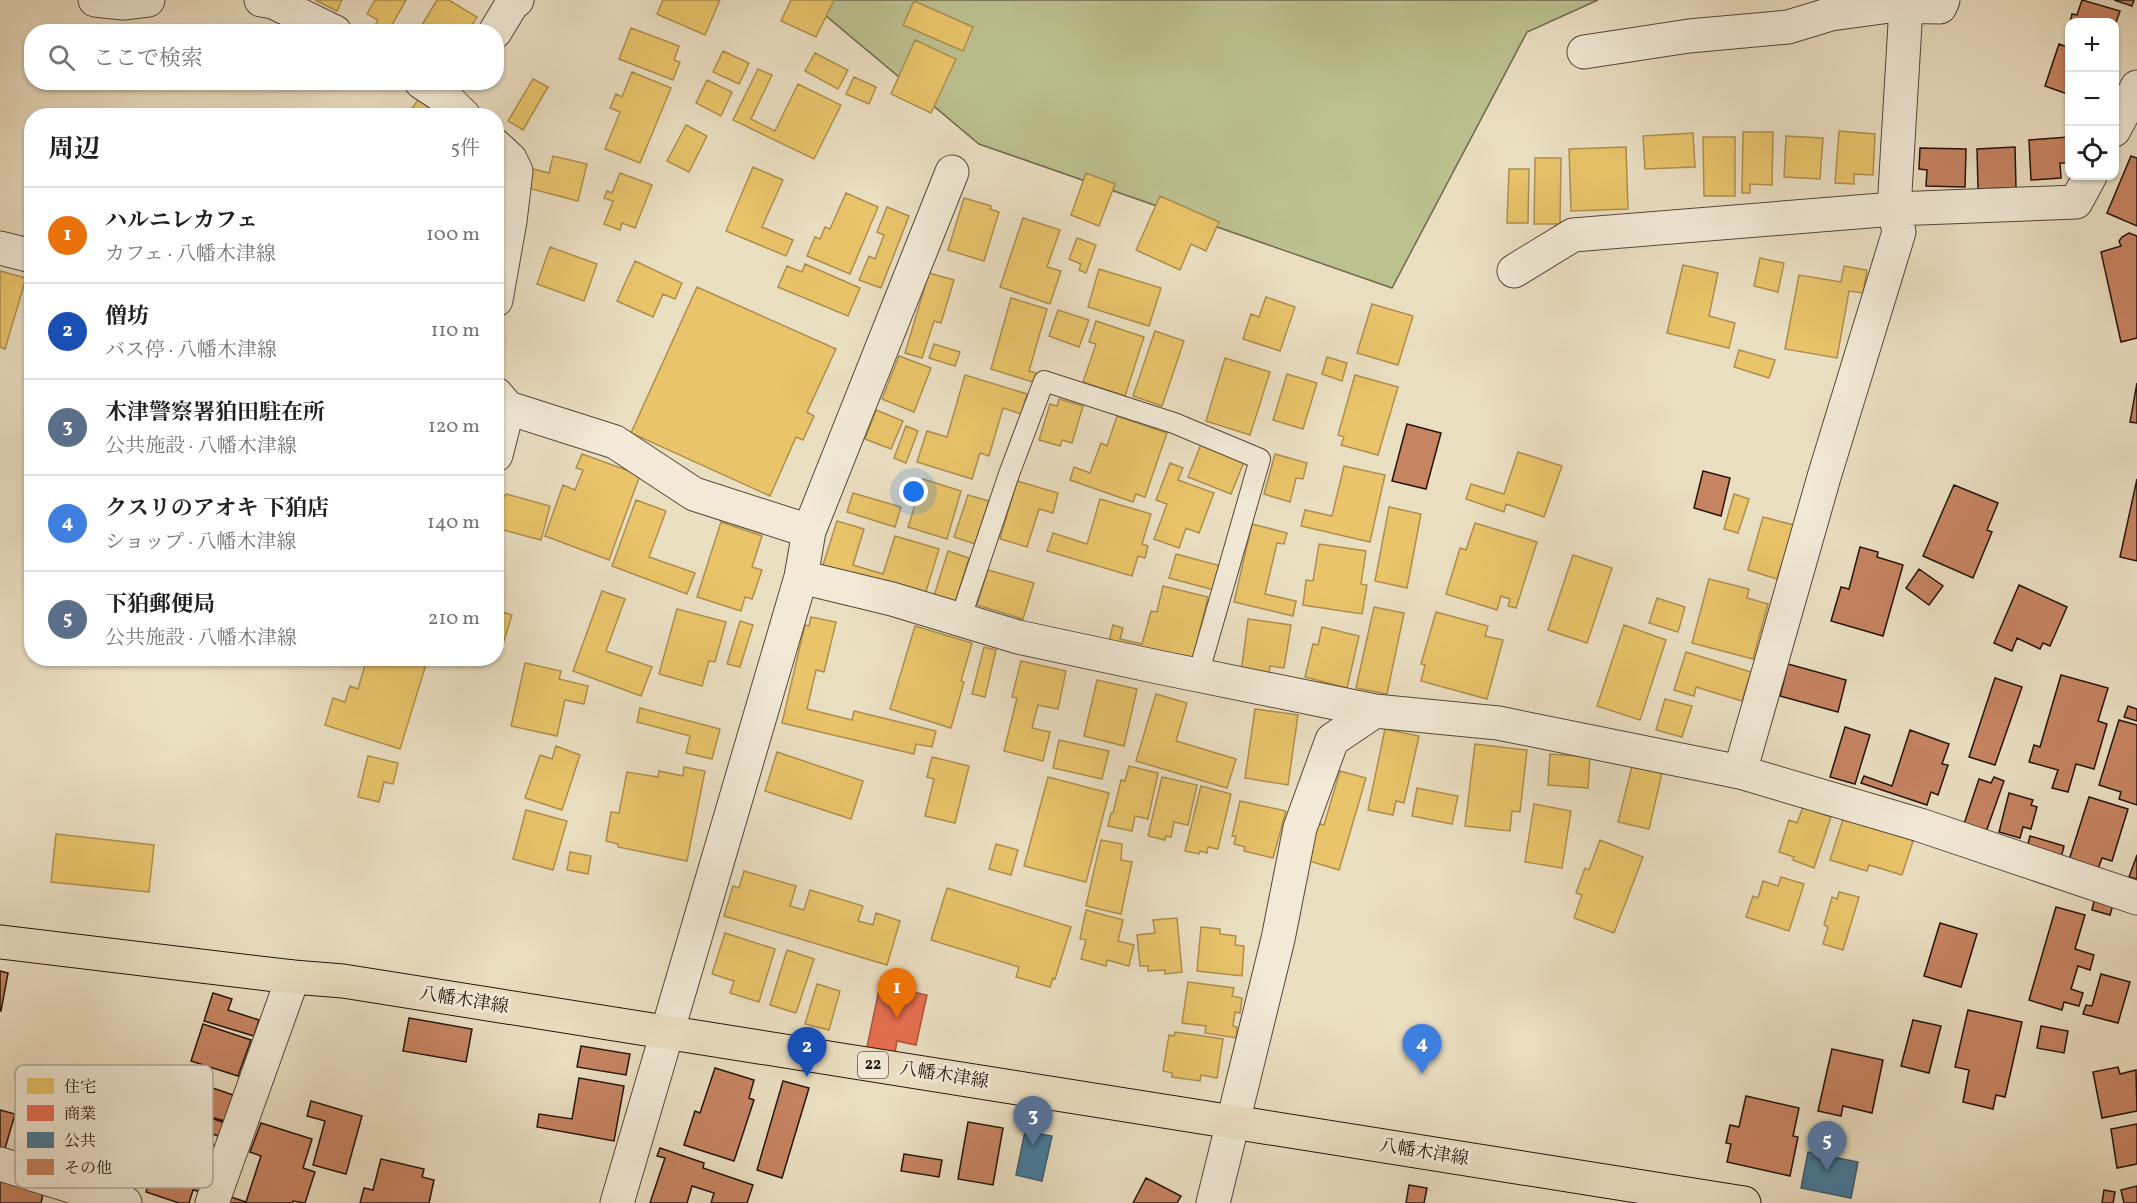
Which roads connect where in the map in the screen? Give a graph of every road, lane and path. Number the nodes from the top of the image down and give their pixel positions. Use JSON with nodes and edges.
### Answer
{"nodes":[{"id":1,"x":95,"y":0,"type":"edge"},
{"id":2,"x":148,"y":0,"type":"edge"},
{"id":3,"x":261,"y":0,"type":"edge"},
{"id":4,"x":517,"y":0,"type":"edge"},
{"id":5,"x":1943,"y":0,"type":"edge"},
{"id":6,"x":1906,"y":6,"type":"junction"},
{"id":7,"x":318,"y":24,"type":"edge"},
{"id":8,"x":500,"y":24,"type":"edge"},
{"id":9,"x":1584,"y":52,"type":"dead end"},
{"id":10,"x":2137,"y":87,"type":"edge"},
{"id":11,"x":2117,"y":126,"type":"edge"},
{"id":12,"x":504,"y":153,"type":"edge"},
{"id":13,"x":952,"y":172,"type":"dead end"},
{"id":14,"x":2088,"y":180,"type":"edge"},
{"id":15,"x":1894,"y":209,"type":"junction"},
{"id":16,"x":0,"y":248,"type":"edge"},
{"id":17,"x":24,"y":254,"type":"edge"},
{"id":18,"x":504,"y":255,"type":"edge"},
{"id":19,"x":1514,"y":271,"type":"dead end"},
{"id":20,"x":504,"y":402,"type":"edge"},
{"id":21,"x":809,"y":531,"type":"junction"},
{"id":22,"x":801,"y":577,"type":"junction"},
{"id":23,"x":960,"y":620,"type":"junction"},
{"id":24,"x":1198,"y":675,"type":"junction"},
{"id":25,"x":1375,"y":711,"type":"junction"},
{"id":26,"x":1740,"y":772,"type":"junction"},
{"id":27,"x":2137,"y":898,"type":"edge"},
{"id":28,"x":0,"y":942,"type":"edge"},
{"id":29,"x":293,"y":977,"type":"junction"},
{"id":30,"x":665,"y":1033,"type":"junction"},
{"id":31,"x":1232,"y":1122,"type":"junction"},
{"id":32,"x":0,"y":1164,"type":"edge"},
{"id":33,"x":15,"y":1169,"type":"edge"},
{"id":34,"x":77,"y":1188,"type":"edge"},
{"id":35,"x":125,"y":1203,"type":"edge"},
{"id":36,"x":212,"y":1203,"type":"edge"},
{"id":37,"x":617,"y":1203,"type":"edge"},
{"id":38,"x":1213,"y":1203,"type":"edge"},
{"id":39,"x":1744,"y":1203,"type":"edge"}],
"edges":[{"from":1,"to":2,"type":"street"},
{"from":3,"to":7,"type":"street"},
{"from":4,"to":8,"type":"street"},
{"from":5,"to":6,"type":"street"},
{"from":6,"to":9,"type":"street"},
{"from":6,"to":15,"type":"street"},
{"from":10,"to":11,"type":"street"},
{"from":12,"to":18,"type":"street"},
{"from":13,"to":21,"type":"street"},
{"from":14,"to":15,"type":"street"},
{"from":15,"to":19,"type":"street"},
{"from":15,"to":26,"type":"street"},
{"from":16,"to":17,"type":"street"},
{"from":20,"to":21,"type":"street"},
{"from":21,"to":22,"type":"street"},
{"from":22,"to":23,"type":"street"},
{"from":22,"to":30,"type":"street"},
{"from":23,"to":24,"type":"street"},
{"from":23,"to":24,"type":"lane"},
{"from":24,"to":25,"type":"street"},
{"from":25,"to":26,"type":"street"},
{"from":25,"to":31,"type":"street"},
{"from":26,"to":27,"type":"street"},
{"from":28,"to":29,"type":"main road","name":"八幡木津線","number":"22"},
{"from":29,"to":30,"type":"main road","name":"八幡木津線","number":"22"},
{"from":29,"to":36,"type":"street"},
{"from":30,"to":31,"type":"main road","name":"八幡木津線","number":"22"},
{"from":30,"to":37,"type":"street"},
{"from":31,"to":38,"type":"street"},
{"from":31,"to":39,"type":"main road","name":"八幡木津線","number":"22"},
{"from":32,"to":33,"type":"street"},
{"from":34,"to":35,"type":"street"}]}
